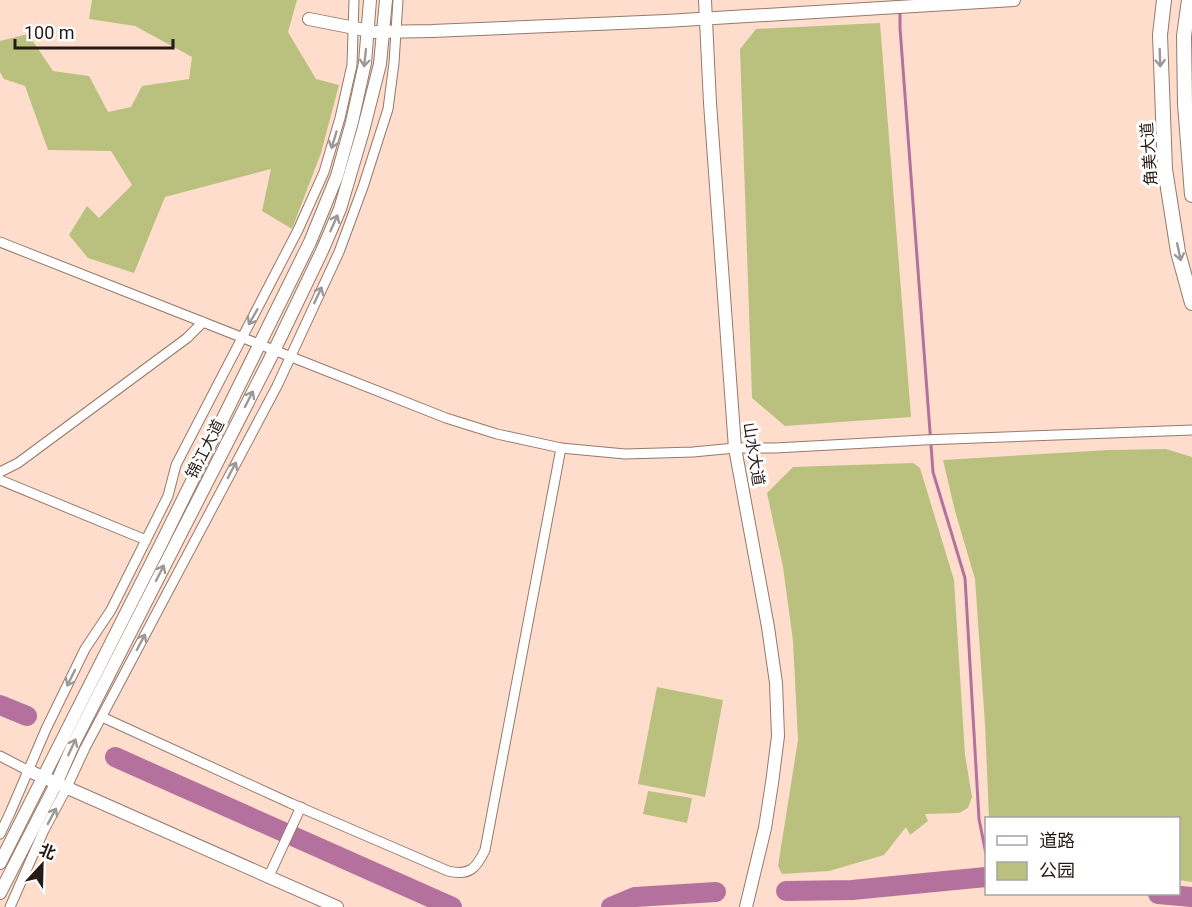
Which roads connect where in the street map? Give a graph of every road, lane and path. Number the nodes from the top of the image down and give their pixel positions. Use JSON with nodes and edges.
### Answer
{"nodes":[{"id":1,"x":354,"y":0,"type":"edge"},
{"id":2,"x":370,"y":0,"type":"edge"},
{"id":3,"x":386,"y":0,"type":"edge"},
{"id":4,"x":398,"y":0,"type":"edge"},
{"id":5,"x":705,"y":0,"type":"edge"},
{"id":6,"x":1014,"y":0,"type":"edge"},
{"id":7,"x":1164,"y":0,"type":"edge"},
{"id":8,"x":1189,"y":0,"type":"edge"},
{"id":9,"x":309,"y":19,"type":"dead end"},
{"id":10,"x":706,"y":19,"type":"junction"},
{"id":11,"x":353,"y":28,"type":"junction"},
{"id":12,"x":367,"y":31,"type":"junction"},
{"id":13,"x":389,"y":32,"type":"junction"},
{"id":14,"x":1192,"y":195,"type":"edge"},
{"id":15,"x":0,"y":242,"type":"edge"},
{"id":16,"x":1192,"y":303,"type":"edge"},
{"id":17,"x":203,"y":322,"type":"junction"},
{"id":18,"x":242,"y":338,"type":"junction"},
{"id":19,"x":259,"y":345,"type":"junction"},
{"id":20,"x":274,"y":351,"type":"junction"},
{"id":21,"x":290,"y":357,"type":"junction"},
{"id":22,"x":1192,"y":430,"type":"edge"},
{"id":23,"x":561,"y":448,"type":"junction"},
{"id":24,"x":735,"y":448,"type":"junction"},
{"id":25,"x":0,"y":472,"type":"edge"},
{"id":26,"x":0,"y":480,"type":"edge"},
{"id":27,"x":146,"y":540,"type":"junction"},
{"id":28,"x":102,"y":717,"type":"junction"},
{"id":29,"x":0,"y":756,"type":"edge"},
{"id":30,"x":27,"y":770,"type":"junction"},
{"id":31,"x":43,"y":778,"type":"junction"},
{"id":32,"x":61,"y":786,"type":"junction"},
{"id":33,"x":301,"y":807,"type":"junction"},
{"id":34,"x":0,"y":834,"type":"edge"},
{"id":35,"x":0,"y":863,"type":"edge"},
{"id":36,"x":268,"y":878,"type":"junction"},
{"id":37,"x":0,"y":893,"type":"edge"},
{"id":38,"x":10,"y":907,"type":"edge"},
{"id":39,"x":337,"y":907,"type":"edge"},
{"id":40,"x":746,"y":907,"type":"edge"}],
"edges":[{"from":1,"to":11,"type":"street"},
{"from":2,"to":12,"type":"street","name":"锦江大道"},
{"from":3,"to":13,"type":"street","name":"锦江大道"},
{"from":4,"to":13,"type":"street"},
{"from":5,"to":10,"type":"street","name":"山水大道"},
{"from":6,"to":10,"type":"street"},
{"from":7,"to":16,"type":"main road","name":"角美大道","one_way":true},
{"from":8,"to":14,"type":"main road"},
{"from":9,"to":11,"type":"street"},
{"from":10,"to":13,"type":"street"},
{"from":10,"to":24,"type":"street","name":"山水大道"},
{"from":11,"to":12,"type":"street"},
{"from":11,"to":18,"type":"street","one_way":true},
{"from":12,"to":13,"type":"street"},
{"from":12,"to":19,"type":"street","name":"锦江大道","one_way":true},
{"from":20,"to":13,"type":"street","name":"锦江大道","one_way":true},
{"from":21,"to":13,"type":"street","one_way":true},
{"from":15,"to":17,"type":"street"},
{"from":17,"to":18,"type":"street"},
{"from":17,"to":25,"type":"street"},
{"from":18,"to":19,"type":"street"},
{"from":18,"to":27,"type":"street"},
{"from":19,"to":20,"type":"street"},
{"from":19,"to":31,"type":"street","name":"锦江大道"},
{"from":20,"to":21,"type":"street"},
{"from":32,"to":20,"type":"street","name":"锦江大道","one_way":true},
{"from":21,"to":23,"type":"street"},
{"from":28,"to":21,"type":"street","one_way":true},
{"from":22,"to":24,"type":"street"},
{"from":23,"to":24,"type":"street"},
{"from":23,"to":33,"type":"street"},
{"from":24,"to":40,"type":"street","name":"山水大道"},
{"from":26,"to":27,"type":"street"},
{"from":27,"to":30,"type":"street","one_way":true},
{"from":28,"to":32,"type":"street"},
{"from":28,"to":33,"type":"street"},
{"from":29,"to":30,"type":"street"},
{"from":30,"to":31,"type":"street"},
{"from":30,"to":34,"type":"street"},
{"from":31,"to":32,"type":"street"},
{"from":31,"to":35,"type":"street","name":"锦江大道"},
{"from":32,"to":36,"type":"street"},
{"from":32,"to":37,"type":"street","name":"锦江大道"},
{"from":38,"to":32,"type":"street","one_way":true},
{"from":33,"to":36,"type":"street"},
{"from":36,"to":39,"type":"street"}]}
